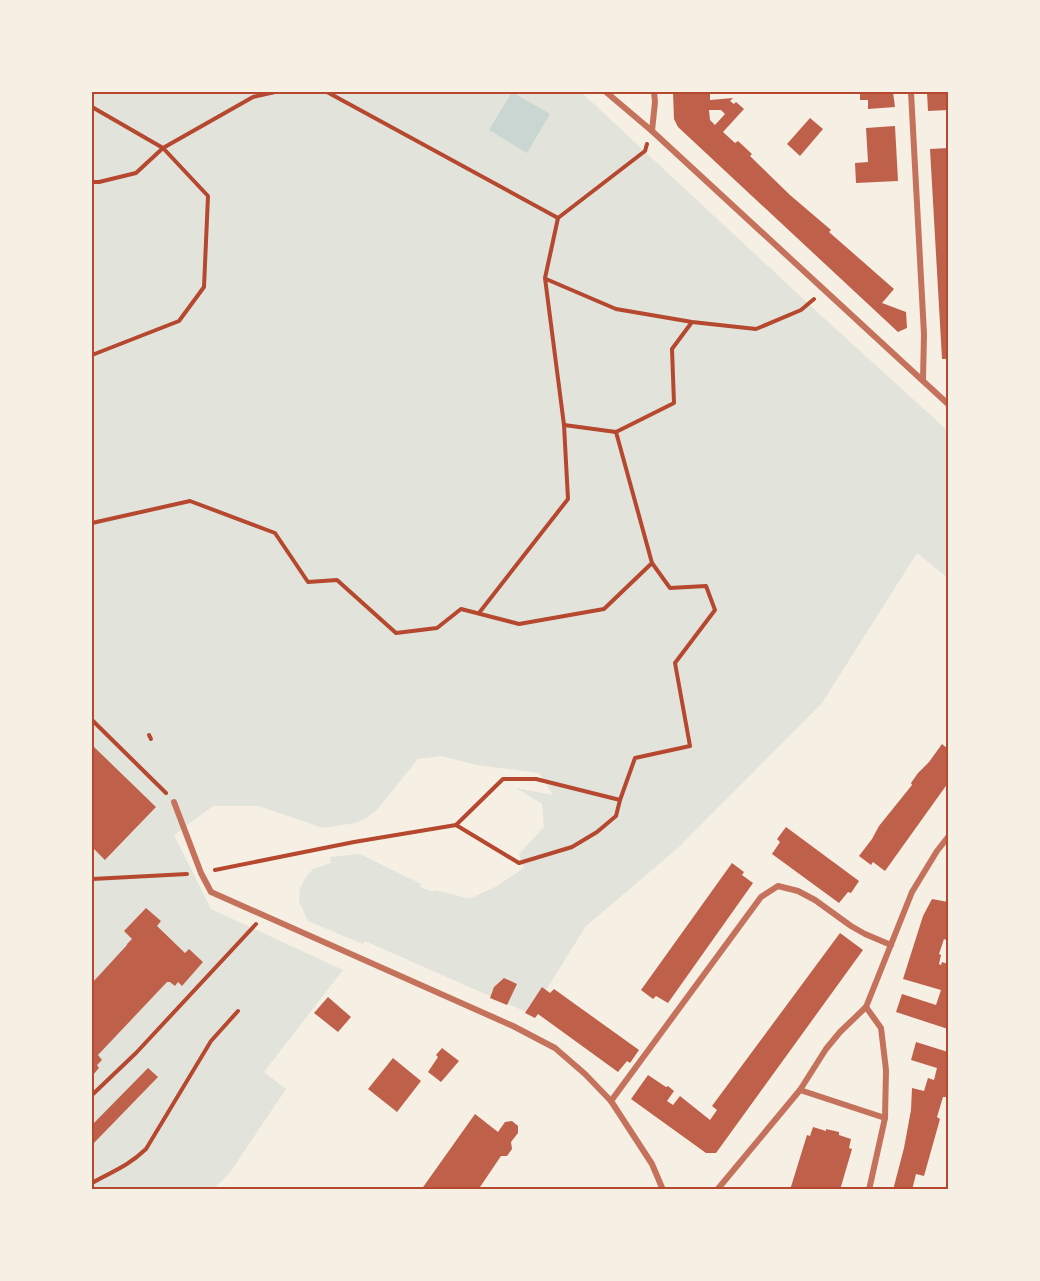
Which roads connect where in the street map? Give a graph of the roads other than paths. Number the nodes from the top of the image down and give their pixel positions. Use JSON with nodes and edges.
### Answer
{"nodes":[{"id":1,"x":606,"y":92,"type":"edge"},
{"id":2,"x":654,"y":92,"type":"edge"},
{"id":3,"x":911,"y":92,"type":"edge"},
{"id":4,"x":652,"y":131,"type":"junction"},
{"id":5,"x":923,"y":380,"type":"junction"},
{"id":6,"x":948,"y":404,"type":"edge"},
{"id":7,"x":174,"y":802,"type":"road end"},
{"id":8,"x":948,"y":837,"type":"edge"},
{"id":9,"x":891,"y":945,"type":"junction"},
{"id":10,"x":866,"y":1007,"type":"junction"},
{"id":11,"x":800,"y":1090,"type":"junction"},
{"id":12,"x":611,"y":1101,"type":"junction"},
{"id":13,"x":885,"y":1118,"type":"junction"},
{"id":14,"x":663,"y":1190,"type":"edge"},
{"id":15,"x":717,"y":1190,"type":"edge"},
{"id":16,"x":869,"y":1190,"type":"edge"}],
"edges":[{"from":1,"to":4,"type":"street"},
{"from":2,"to":4,"type":"street"},
{"from":3,"to":5,"type":"street"},
{"from":4,"to":5,"type":"street"},
{"from":5,"to":6,"type":"street"},
{"from":7,"to":12,"type":"street"},
{"from":8,"to":9,"type":"street"},
{"from":9,"to":10,"type":"street"},
{"from":9,"to":12,"type":"street"},
{"from":10,"to":11,"type":"street"},
{"from":10,"to":13,"type":"street"},
{"from":11,"to":13,"type":"street"},
{"from":11,"to":15,"type":"street"},
{"from":12,"to":14,"type":"street"},
{"from":13,"to":16,"type":"street"}]}
